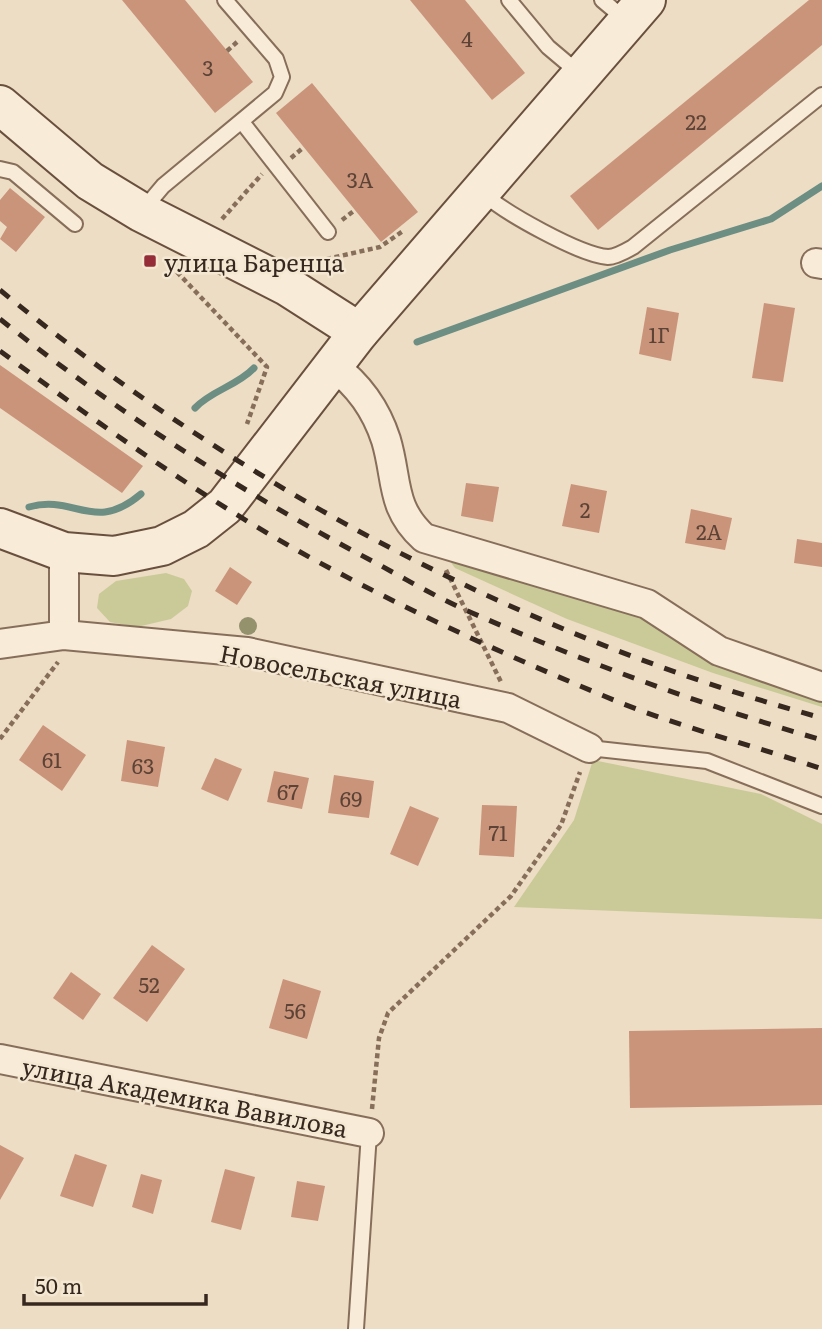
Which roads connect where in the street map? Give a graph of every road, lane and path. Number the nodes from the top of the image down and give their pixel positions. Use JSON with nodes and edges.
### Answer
{"nodes":[{"id":1,"x":225,"y":0,"type":"edge"},
{"id":2,"x":509,"y":0,"type":"edge"},
{"id":3,"x":625,"y":7,"type":"edge"},
{"id":4,"x":582,"y":75,"type":"junction"},
{"id":5,"x":822,"y":95,"type":"edge"},
{"id":6,"x":0,"y":105,"type":"edge"},
{"id":7,"x":242,"y":122,"type":"junction"},
{"id":8,"x":0,"y":169,"type":"edge"},
{"id":9,"x":481,"y":192,"type":"junction"},
{"id":10,"x":141,"y":212,"type":"junction"},
{"id":11,"x":75,"y":224,"type":"dead end"},
{"id":12,"x":410,"y":226,"type":"dead end"},
{"id":13,"x":328,"y":232,"type":"dead end"},
{"id":14,"x":318,"y":261,"type":"dead end"},
{"id":15,"x":177,"y":272,"type":"dead end"},
{"id":16,"x":359,"y":332,"type":"junction"},
{"id":17,"x":333,"y":366,"type":"junction"},
{"id":18,"x":244,"y":431,"type":"dead end"},
{"id":19,"x":0,"y":528,"type":"edge"},
{"id":20,"x":424,"y":538,"type":"junction"},
{"id":21,"x":64,"y":552,"type":"junction"},
{"id":22,"x":64,"y":635,"type":"junction"},
{"id":23,"x":0,"y":644,"type":"edge"},
{"id":24,"x":822,"y":687,"type":"edge"},
{"id":25,"x":508,"y":708,"type":"junction"},
{"id":26,"x":0,"y":739,"type":"edge"},
{"id":27,"x":589,"y":748,"type":"junction"},
{"id":28,"x":822,"y":806,"type":"edge"},
{"id":29,"x":0,"y":1059,"type":"edge"},
{"id":30,"x":369,"y":1133,"type":"junction"},
{"id":31,"x":356,"y":1329,"type":"edge"}],
"edges":[{"from":1,"to":7,"type":"lane"},
{"from":2,"to":4,"type":"lane"},
{"from":3,"to":4,"type":"street"},
{"from":4,"to":9,"type":"street"},
{"from":5,"to":9,"type":"lane"},
{"from":6,"to":10,"type":"street"},
{"from":7,"to":10,"type":"lane"},
{"from":7,"to":13,"type":"lane"},
{"from":8,"to":11,"type":"lane"},
{"from":9,"to":16,"type":"street"},
{"from":10,"to":16,"type":"street"},
{"from":12,"to":14,"type":"path"},
{"from":15,"to":18,"type":"path"},
{"from":16,"to":17,"type":"street"},
{"from":17,"to":20,"type":"street"},
{"from":17,"to":21,"type":"street"},
{"from":19,"to":21,"type":"street"},
{"from":20,"to":24,"type":"street"},
{"from":20,"to":25,"type":"path"},
{"from":21,"to":22,"type":"street"},
{"from":22,"to":23,"type":"street","name":"Новосельская улица"},
{"from":22,"to":25,"type":"street","name":"Новосельская улица"},
{"from":22,"to":26,"type":"path"},
{"from":25,"to":27,"type":"street","name":"Новосельская улица"},
{"from":27,"to":28,"type":"lane"},
{"from":27,"to":30,"type":"path"},
{"from":29,"to":30,"type":"street","name":"улица Академика Вавилова"},
{"from":30,"to":31,"type":"lane"}]}
